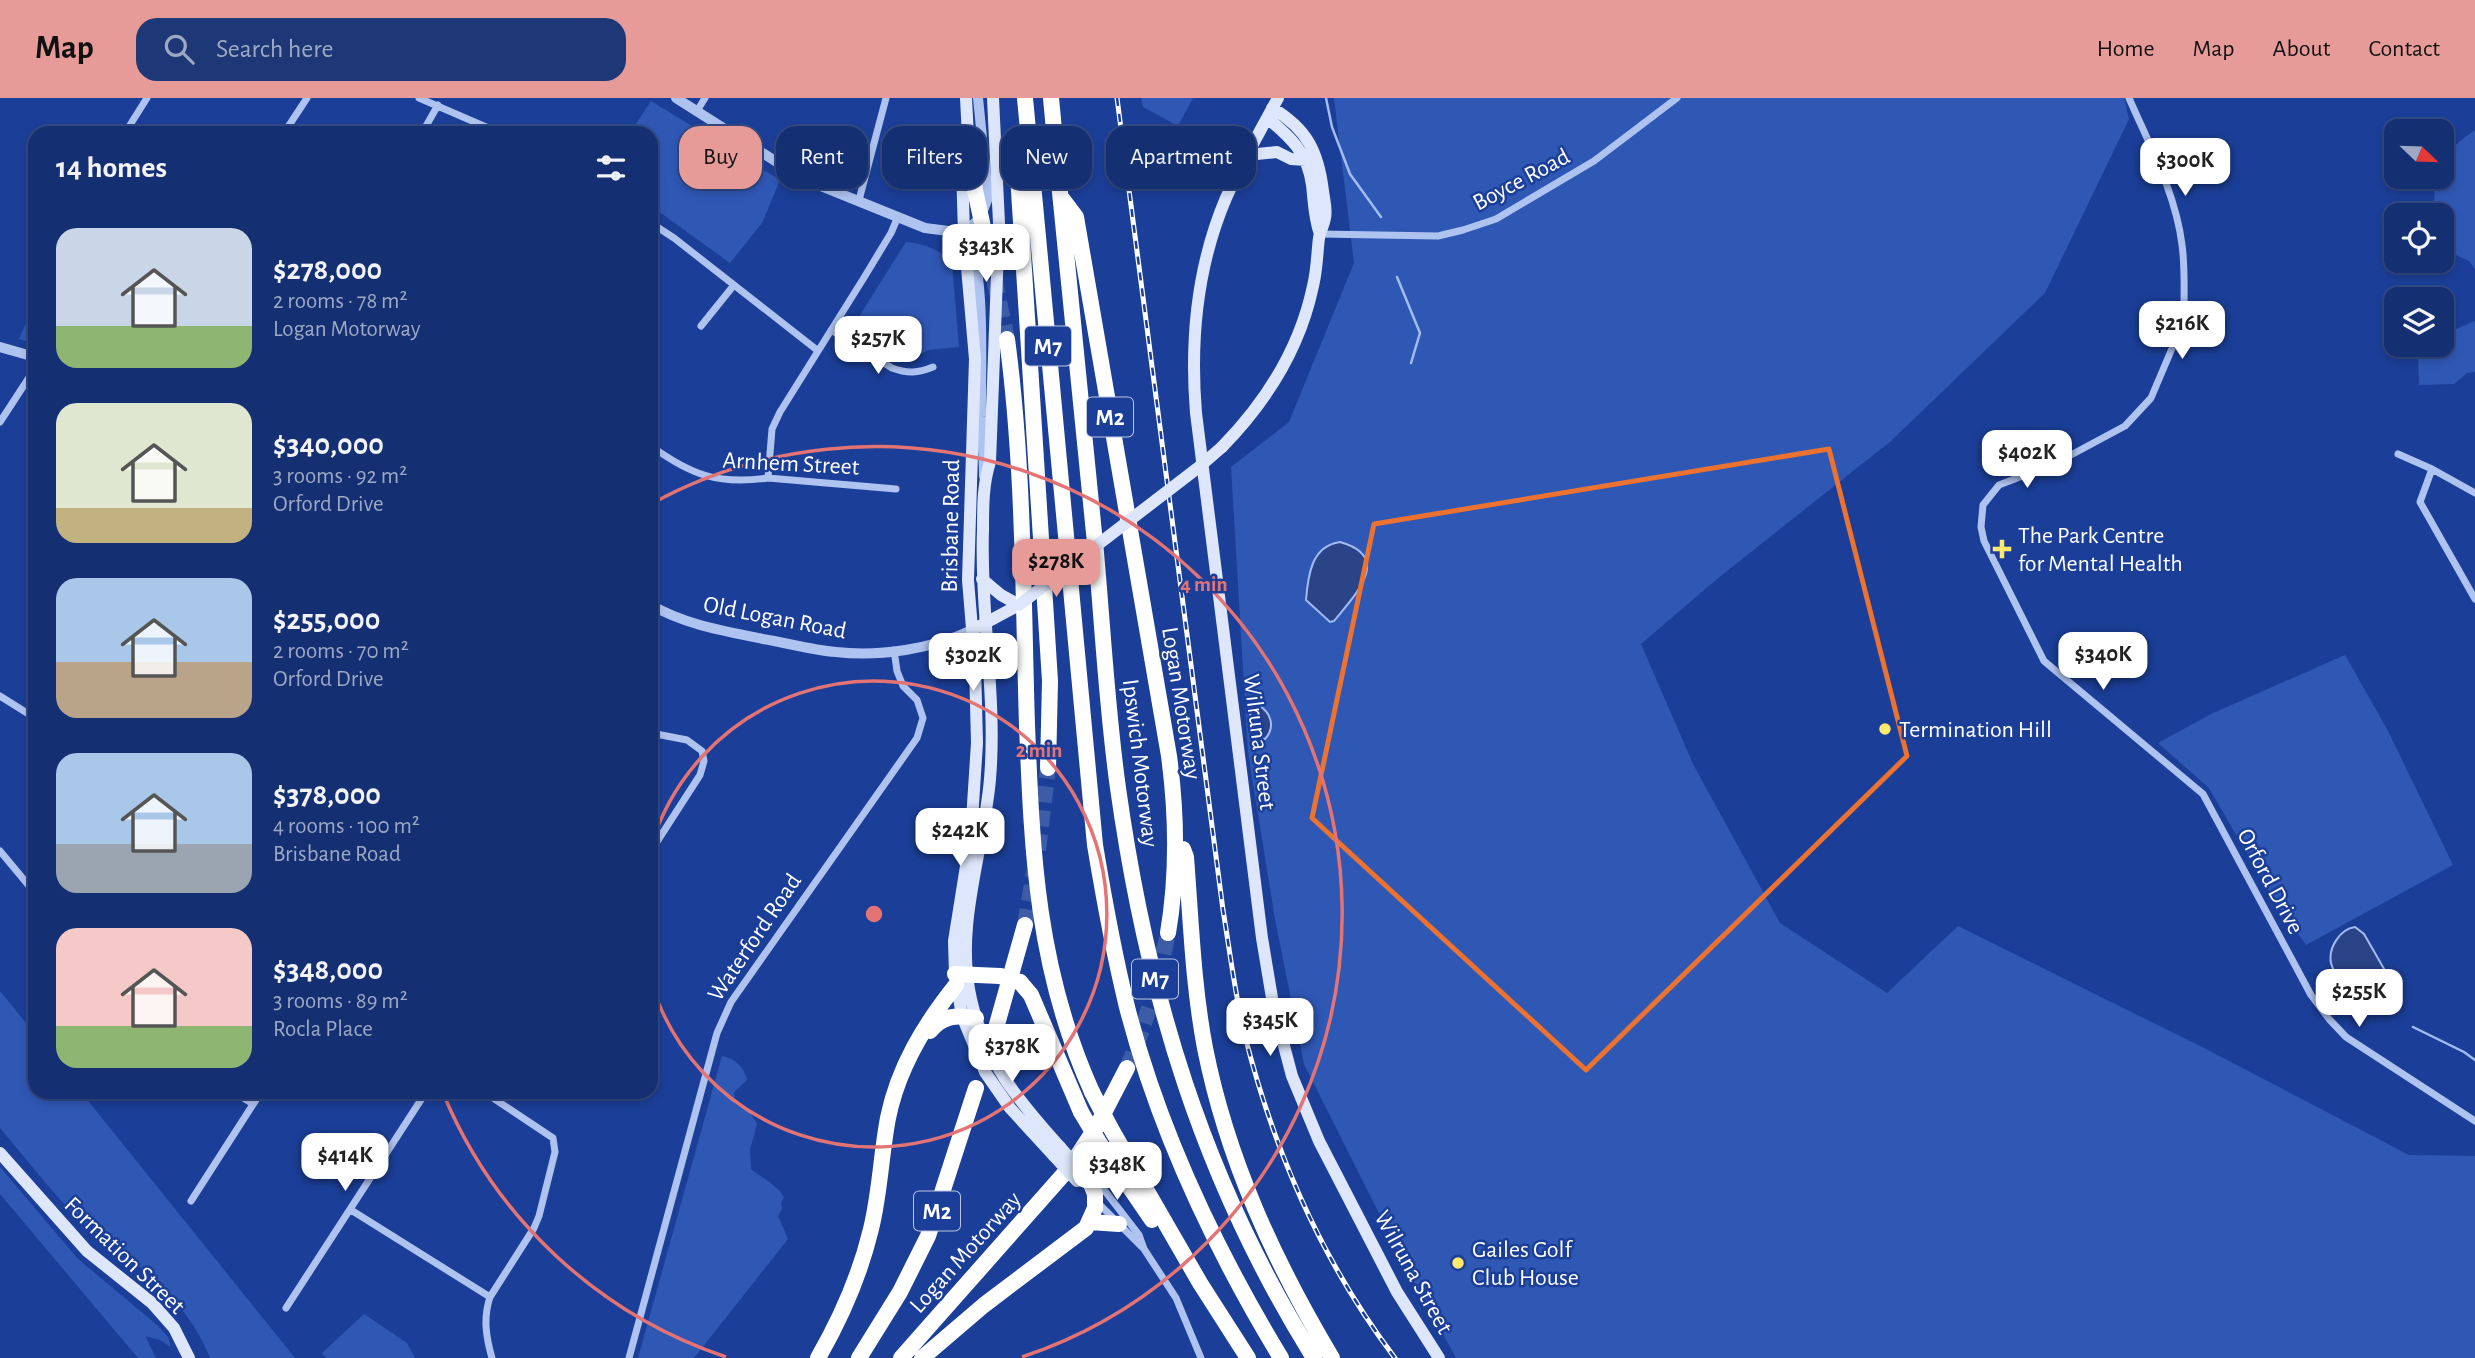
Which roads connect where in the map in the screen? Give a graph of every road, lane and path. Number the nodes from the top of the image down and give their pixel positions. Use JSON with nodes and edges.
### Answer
{"nodes":[{"id":1,"x":147,"y":98,"type":"edge"},
{"id":2,"x":307,"y":98,"type":"edge"},
{"id":3,"x":419,"y":98,"type":"edge"},
{"id":4,"x":676,"y":98,"type":"edge"},
{"id":5,"x":705,"y":98,"type":"edge"},
{"id":6,"x":886,"y":98,"type":"edge"},
{"id":7,"x":966,"y":98,"type":"edge"},
{"id":8,"x":978,"y":98,"type":"edge"},
{"id":9,"x":993,"y":98,"type":"edge"},
{"id":10,"x":1024,"y":98,"type":"edge"},
{"id":11,"x":1051,"y":98,"type":"edge"},
{"id":12,"x":1677,"y":98,"type":"edge"},
{"id":13,"x":2129,"y":98,"type":"edge"},
{"id":14,"x":438,"y":105,"type":"junction"},
{"id":15,"x":1273,"y":108,"type":"edge"},
{"id":16,"x":697,"y":111,"type":"junction"},
{"id":17,"x":129,"y":126,"type":"edge"},
{"id":18,"x":289,"y":126,"type":"edge"},
{"id":19,"x":426,"y":126,"type":"edge"},
{"id":20,"x":484,"y":126,"type":"edge"},
{"id":21,"x":967,"y":126,"type":"edge"},
{"id":22,"x":1027,"y":126,"type":"edge"},
{"id":23,"x":1256,"y":139,"type":"edge"},
{"id":24,"x":1256,"y":154,"type":"edge"},
{"id":25,"x":1306,"y":160,"type":"junction"},
{"id":26,"x":963,"y":189,"type":"edge"},
{"id":27,"x":976,"y":189,"type":"edge"},
{"id":28,"x":1019,"y":189,"type":"edge"},
{"id":29,"x":1033,"y":189,"type":"edge"},
{"id":30,"x":1230,"y":189,"type":"edge"},
{"id":31,"x":1061,"y":197,"type":"junction"},
{"id":32,"x":859,"y":200,"type":"junction"},
{"id":33,"x":980,"y":218,"type":"junction"},
{"id":34,"x":897,"y":219,"type":"junction"},
{"id":35,"x":658,"y":228,"type":"edge"},
{"id":36,"x":964,"y":233,"type":"junction"},
{"id":37,"x":1320,"y":234,"type":"junction"},
{"id":38,"x":989,"y":255,"type":"tunnel mouth"},
{"id":39,"x":734,"y":285,"type":"junction"},
{"id":40,"x":2185,"y":310,"type":"junction"},
{"id":41,"x":701,"y":326,"type":"dead end"},
{"id":42,"x":831,"y":330,"type":"junction"},
{"id":43,"x":2179,"y":331,"type":"junction"},
{"id":44,"x":1007,"y":339,"type":"tunnel mouth"},
{"id":45,"x":0,"y":347,"type":"edge"},
{"id":46,"x":817,"y":350,"type":"junction"},
{"id":47,"x":28,"y":357,"type":"edge"},
{"id":48,"x":933,"y":367,"type":"dead end"},
{"id":49,"x":28,"y":379,"type":"edge"},
{"id":50,"x":0,"y":422,"type":"edge"},
{"id":51,"x":658,"y":451,"type":"edge"},
{"id":52,"x":2398,"y":454,"type":"dead end"},
{"id":53,"x":2432,"y":469,"type":"junction"},
{"id":54,"x":768,"y":478,"type":"junction"},
{"id":55,"x":984,"y":479,"type":"junction"},
{"id":56,"x":896,"y":489,"type":"dead end"},
{"id":57,"x":2475,"y":493,"type":"edge"},
{"id":58,"x":982,"y":579,"type":"junction"},
{"id":59,"x":2475,"y":599,"type":"edge"},
{"id":60,"x":1014,"y":606,"type":"junction"},
{"id":61,"x":658,"y":608,"type":"edge"},
{"id":62,"x":986,"y":624,"type":"junction"},
{"id":63,"x":972,"y":630,"type":"junction"},
{"id":64,"x":936,"y":643,"type":"junction"},
{"id":65,"x":894,"y":650,"type":"junction"},
{"id":66,"x":974,"y":681,"type":"junction"},
{"id":67,"x":0,"y":696,"type":"edge"},
{"id":68,"x":28,"y":714,"type":"edge"},
{"id":69,"x":658,"y":734,"type":"edge"},
{"id":70,"x":1048,"y":768,"type":"tunnel mouth"},
{"id":71,"x":1176,"y":830,"type":"junction"},
{"id":72,"x":658,"y":840,"type":"edge"},
{"id":73,"x":0,"y":851,"type":"edge"},
{"id":74,"x":28,"y":885,"type":"edge"},
{"id":75,"x":1025,"y":925,"type":"tunnel mouth"},
{"id":76,"x":1168,"y":933,"type":"tunnel mouth"},
{"id":77,"x":959,"y":978,"type":"junction"},
{"id":78,"x":969,"y":1017,"type":"junction"},
{"id":79,"x":994,"y":1035,"type":"dead end"},
{"id":80,"x":917,"y":1041,"type":"junction"},
{"id":81,"x":1127,"y":1068,"type":"tunnel mouth"},
{"id":82,"x":976,"y":1087,"type":"dead end"},
{"id":83,"x":245,"y":1099,"type":"edge"},
{"id":84,"x":256,"y":1099,"type":"edge"},
{"id":85,"x":422,"y":1099,"type":"edge"},
{"id":86,"x":495,"y":1099,"type":"edge"},
{"id":87,"x":253,"y":1104,"type":"junction"},
{"id":88,"x":2475,"y":1121,"type":"edge"},
{"id":89,"x":0,"y":1153,"type":"edge"},
{"id":90,"x":1083,"y":1178,"type":"junction"},
{"id":91,"x":191,"y":1201,"type":"dead end"},
{"id":92,"x":1095,"y":1201,"type":"junction"},
{"id":93,"x":351,"y":1210,"type":"junction"},
{"id":94,"x":1090,"y":1223,"type":"junction"},
{"id":95,"x":1119,"y":1224,"type":"junction"},
{"id":96,"x":1171,"y":1234,"type":"junction"},
{"id":97,"x":1144,"y":1248,"type":"junction"},
{"id":98,"x":490,"y":1297,"type":"junction"},
{"id":99,"x":286,"y":1308,"type":"dead end"},
{"id":100,"x":189,"y":1358,"type":"edge"},
{"id":101,"x":492,"y":1358,"type":"edge"},
{"id":102,"x":629,"y":1358,"type":"edge"},
{"id":103,"x":818,"y":1358,"type":"edge"},
{"id":104,"x":859,"y":1358,"type":"edge"},
{"id":105,"x":901,"y":1358,"type":"edge"},
{"id":106,"x":922,"y":1358,"type":"edge"},
{"id":107,"x":1201,"y":1358,"type":"edge"},
{"id":108,"x":1248,"y":1358,"type":"edge"},
{"id":109,"x":1281,"y":1358,"type":"edge"},
{"id":110,"x":1314,"y":1358,"type":"edge"},
{"id":111,"x":1332,"y":1358,"type":"edge"},
{"id":112,"x":1439,"y":1358,"type":"edge"}],
"edges":[{"from":1,"to":17,"type":"street"},
{"from":2,"to":18,"type":"street"},
{"from":3,"to":14,"type":"street"},
{"from":4,"to":16,"type":"street"},
{"from":5,"to":16,"type":"street"},
{"from":6,"to":32,"type":"street"},
{"from":7,"to":21,"type":"main road","name":"Brisbane Road"},
{"from":8,"to":33,"type":"street"},
{"from":9,"to":55,"type":"main road","name":"Brisbane Road"},
{"from":10,"to":22,"type":"highway"},
{"from":11,"to":31,"type":"highway","name":"Ipswich Motorway","number":"M2"},
{"from":12,"to":37,"type":"street","name":"Boyce Road"},
{"from":13,"to":40,"type":"street"},
{"from":14,"to":19,"type":"street"},
{"from":14,"to":20,"type":"street"},
{"from":15,"to":23,"type":"main road","name":"Wilruna Street"},
{"from":15,"to":25,"type":"main road","name":"Old Logan Road"},
{"from":15,"to":37,"type":"main road","name":"Old Logan Road"},
{"from":16,"to":32,"type":"street"},
{"from":24,"to":25,"type":"main road"},
{"from":25,"to":37,"type":"main road","name":"Old Logan Road"},
{"from":26,"to":36,"type":"main road","name":"Brisbane Road"},
{"from":27,"to":33,"type":"highway"},
{"from":28,"to":70,"type":"highway"},
{"from":29,"to":109,"type":"highway","number":"M7"},
{"from":30,"to":112,"type":"main road","name":"Wilruna Street"},
{"from":31,"to":71,"type":"highway","name":"Logan Motorway","number":"M2"},
{"from":31,"to":110,"type":"highway","name":"Ipswich Motorway","number":"M7"},
{"from":32,"to":34,"type":"street"},
{"from":33,"to":36,"type":"street"},
{"from":33,"to":38,"type":"highway"},
{"from":34,"to":36,"type":"street"},
{"from":34,"to":42,"type":"street"},
{"from":35,"to":39,"type":"street"},
{"from":36,"to":55,"type":"street"},
{"from":36,"to":63,"type":"main road","name":"Brisbane Road"},
{"from":37,"to":60,"type":"main road","name":"Old Logan Road","bridge":true},
{"from":39,"to":41,"type":"street"},
{"from":39,"to":46,"type":"street"},
{"from":40,"to":43,"type":"street"},
{"from":40,"to":43,"type":"street"},
{"from":42,"to":46,"type":"street"},
{"from":42,"to":48,"type":"street"},
{"from":43,"to":88,"type":"street","name":"Orford Drive"},
{"from":44,"to":96,"type":"highway","bridge":true},
{"from":45,"to":47,"type":"street"},
{"from":46,"to":54,"type":"street"},
{"from":49,"to":50,"type":"street"},
{"from":51,"to":54,"type":"street","name":"Arnhem Street"},
{"from":52,"to":53,"type":"street"},
{"from":53,"to":57,"type":"street"},
{"from":53,"to":59,"type":"street"},
{"from":54,"to":56,"type":"street","name":"Arnhem Street"},
{"from":55,"to":58,"type":"main road","name":"Brisbane Road"},
{"from":58,"to":60,"type":"main road"},
{"from":58,"to":62,"type":"main road","name":"Brisbane Road"},
{"from":60,"to":62,"type":"main road","name":"Old Logan Road"},
{"from":61,"to":65,"type":"street","name":"Old Logan Road"},
{"from":62,"to":63,"type":"main road","name":"Old Logan Road"},
{"from":62,"to":77,"type":"main road","name":"Brisbane Road"},
{"from":63,"to":64,"type":"street","name":"Old Logan Road"},
{"from":63,"to":66,"type":"main road","name":"Brisbane Road"},
{"from":64,"to":65,"type":"street","name":"Old Logan Road"},
{"from":64,"to":66,"type":"main road"},
{"from":65,"to":102,"type":"street","name":"Waterford Road"},
{"from":66,"to":77,"type":"main road","name":"Brisbane Road"},
{"from":67,"to":68,"type":"street"},
{"from":69,"to":72,"type":"street"},
{"from":71,"to":76,"type":"highway","name":"Logan Motorway","number":"M2"},
{"from":71,"to":111,"type":"highway"},
{"from":73,"to":74,"type":"street"},
{"from":75,"to":79,"type":"highway"},
{"from":77,"to":78,"type":"main road","name":"Brisbane Road"},
{"from":77,"to":80,"type":"highway"},
{"from":77,"to":96,"type":"highway","bridge":true},
{"from":78,"to":80,"type":"highway"},
{"from":78,"to":90,"type":"main road","name":"Brisbane Road","bridge":true},
{"from":80,"to":103,"type":"highway"},
{"from":81,"to":105,"type":"highway","name":"Logan Motorway"},
{"from":82,"to":104,"type":"highway","name":"Logan Motorway","number":"M2"},
{"from":83,"to":87,"type":"street"},
{"from":84,"to":87,"type":"street"},
{"from":85,"to":93,"type":"street"},
{"from":86,"to":98,"type":"street"},
{"from":87,"to":91,"type":"street"},
{"from":89,"to":100,"type":"main road","name":"Formation Street"},
{"from":90,"to":92,"type":"highway"},
{"from":90,"to":97,"type":"street"},
{"from":92,"to":94,"type":"highway"},
{"from":92,"to":95,"type":"street"},
{"from":93,"to":98,"type":"street"},
{"from":93,"to":99,"type":"street"},
{"from":94,"to":95,"type":"highway"},
{"from":94,"to":106,"type":"highway"},
{"from":95,"to":97,"type":"street"},
{"from":96,"to":108,"type":"highway"},
{"from":97,"to":107,"type":"street"},
{"from":98,"to":101,"type":"street"}]}
